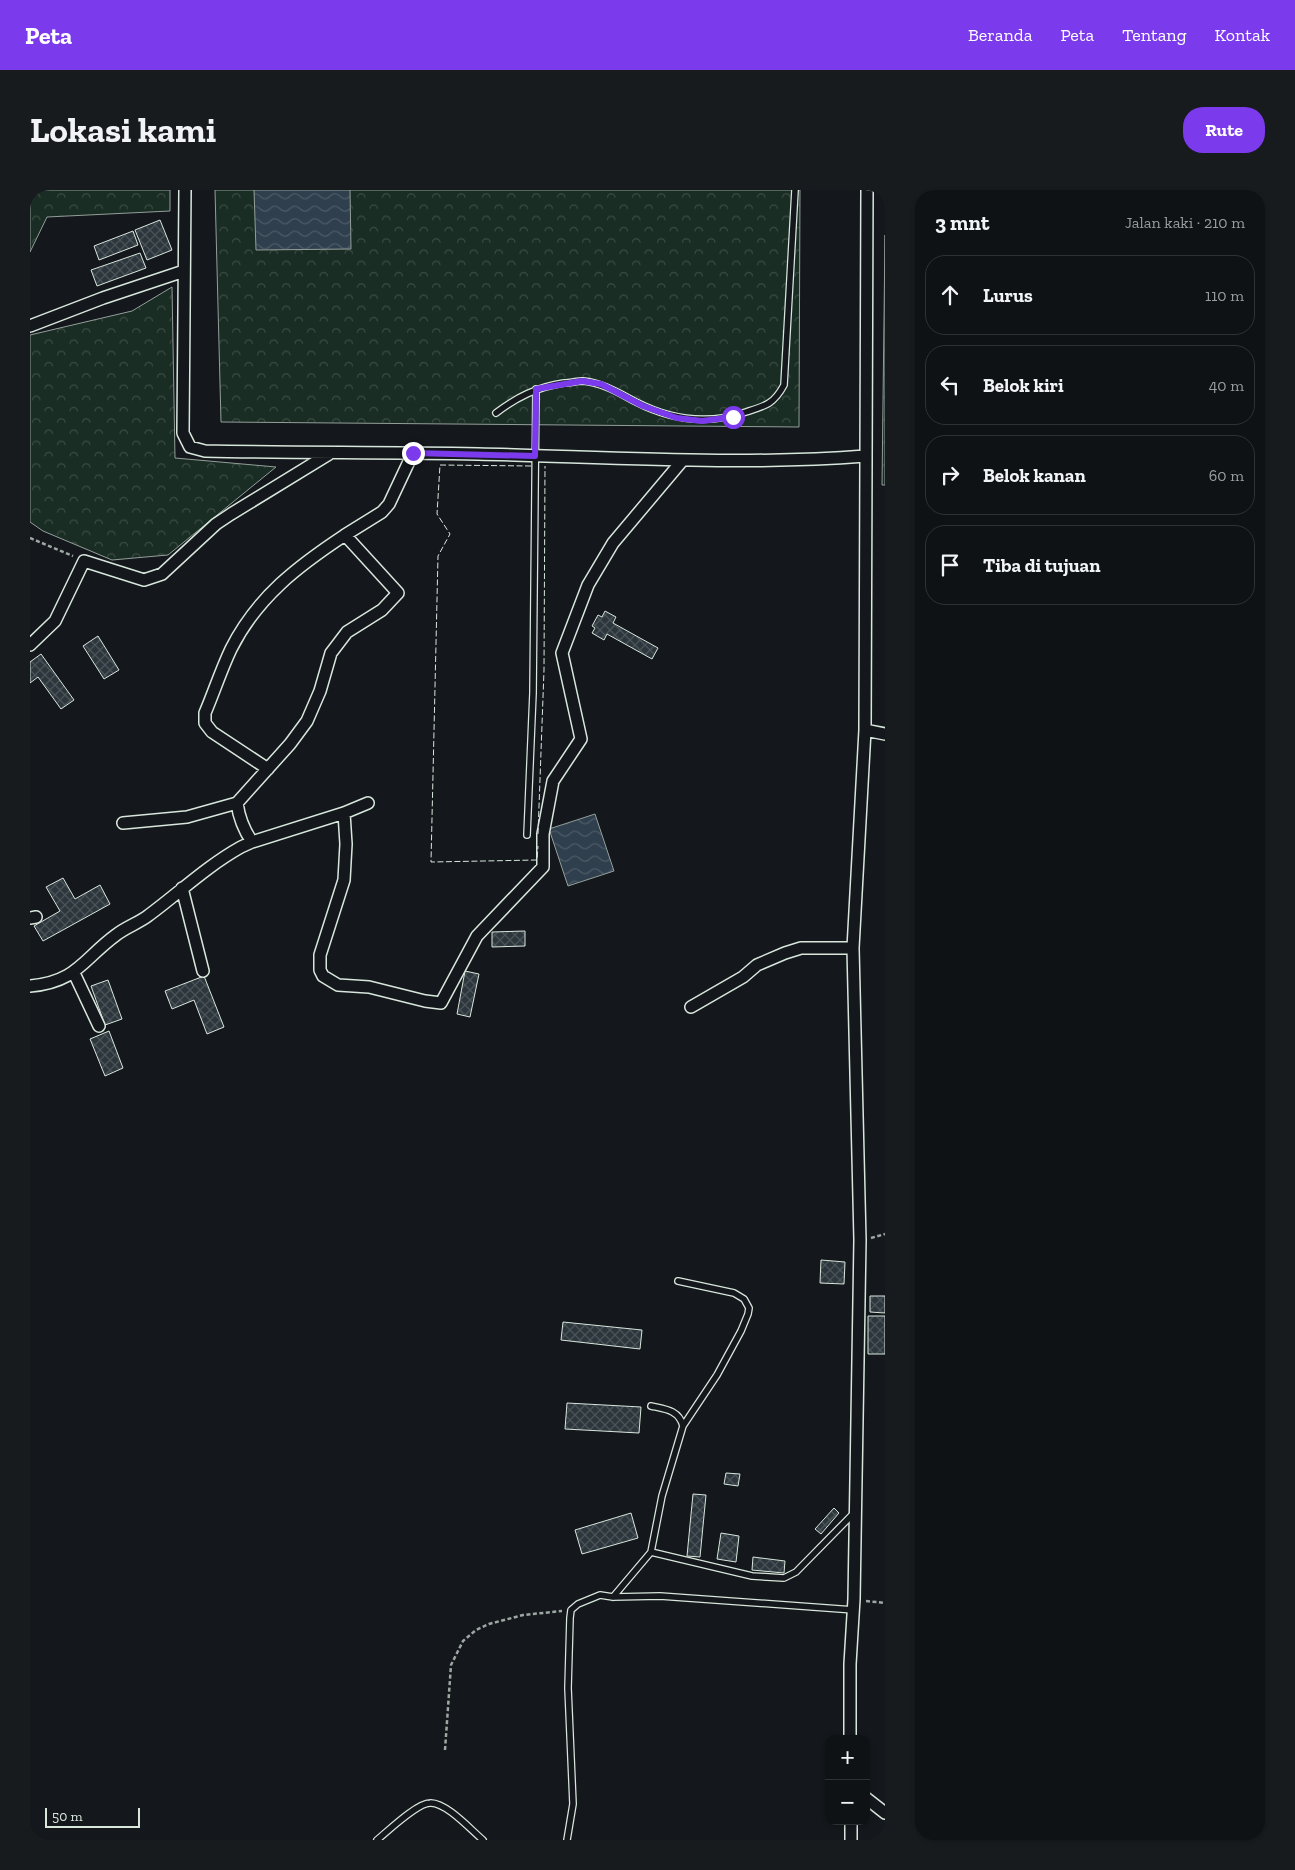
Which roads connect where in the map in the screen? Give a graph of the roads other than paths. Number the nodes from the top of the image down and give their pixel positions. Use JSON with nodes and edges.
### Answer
{"nodes":[{"id":1,"x":186,"y":190,"type":"edge"},
{"id":2,"x":795,"y":190,"type":"edge"},
{"id":3,"x":867,"y":190,"type":"edge"},
{"id":4,"x":184,"y":271,"type":"junction"},
{"id":5,"x":30,"y":326,"type":"edge"},
{"id":6,"x":536,"y":389,"type":"junction"},
{"id":7,"x":496,"y":414,"type":"dead end"},
{"id":8,"x":413,"y":453,"type":"junction"},
{"id":9,"x":330,"y":454,"type":"junction"},
{"id":10,"x":535,"y":456,"type":"junction"},
{"id":11,"x":865,"y":456,"type":"junction"},
{"id":12,"x":682,"y":461,"type":"junction"},
{"id":13,"x":346,"y":535,"type":"junction"},
{"id":14,"x":30,"y":645,"type":"edge"},
{"id":15,"x":865,"y":730,"type":"junction"},
{"id":16,"x":885,"y":734,"type":"edge"},
{"id":17,"x":268,"y":769,"type":"junction"},
{"id":18,"x":237,"y":803,"type":"junction"},
{"id":19,"x":368,"y":804,"type":"dead end"},
{"id":20,"x":344,"y":813,"type":"junction"},
{"id":21,"x":123,"y":823,"type":"dead end"},
{"id":22,"x":527,"y":835,"type":"dead end"},
{"id":23,"x":252,"y":842,"type":"junction"},
{"id":24,"x":182,"y":888,"type":"junction"},
{"id":25,"x":853,"y":948,"type":"junction"},
{"id":26,"x":203,"y":971,"type":"dead end"},
{"id":27,"x":74,"y":973,"type":"junction"},
{"id":28,"x":30,"y":986,"type":"edge"},
{"id":29,"x":691,"y":1007,"type":"dead end"},
{"id":30,"x":99,"y":1026,"type":"dead end"},
{"id":31,"x":678,"y":1281,"type":"dead end"},
{"id":32,"x":651,"y":1406,"type":"dead end"},
{"id":33,"x":683,"y":1426,"type":"junction"},
{"id":34,"x":856,"y":1511,"type":"junction"},
{"id":35,"x":652,"y":1552,"type":"junction"},
{"id":36,"x":613,"y":1597,"type":"junction"},
{"id":37,"x":854,"y":1605,"type":"junction"},
{"id":38,"x":850,"y":1735,"type":"edge"},
{"id":39,"x":870,"y":1801,"type":"edge"},
{"id":40,"x":885,"y":1813,"type":"edge"},
{"id":41,"x":851,"y":1825,"type":"edge"},
{"id":42,"x":377,"y":1840,"type":"edge"},
{"id":43,"x":483,"y":1840,"type":"edge"},
{"id":44,"x":567,"y":1840,"type":"edge"},
{"id":45,"x":851,"y":1840,"type":"edge"}],
"edges":[{"from":1,"to":4,"type":"street"},
{"from":2,"to":6,"type":"lane"},
{"from":3,"to":11,"type":"street"},
{"from":4,"to":5,"type":"street"},
{"from":4,"to":9,"type":"street"},
{"from":6,"to":7,"type":"lane"},
{"from":6,"to":10,"type":"lane"},
{"from":8,"to":9,"type":"street"},
{"from":8,"to":10,"type":"street"},
{"from":8,"to":13,"type":"street"},
{"from":9,"to":14,"type":"street"},
{"from":10,"to":12,"type":"street"},
{"from":10,"to":22,"type":"lane"},
{"from":11,"to":12,"type":"street"},
{"from":11,"to":15,"type":"street"},
{"from":12,"to":20,"type":"street"},
{"from":13,"to":17,"type":"street"},
{"from":13,"to":17,"type":"street"},
{"from":15,"to":16,"type":"street"},
{"from":15,"to":25,"type":"street"},
{"from":17,"to":18,"type":"street"},
{"from":18,"to":21,"type":"street"},
{"from":18,"to":23,"type":"street"},
{"from":19,"to":20,"type":"street"},
{"from":20,"to":23,"type":"street"},
{"from":23,"to":24,"type":"street"},
{"from":24,"to":26,"type":"street"},
{"from":24,"to":27,"type":"street"},
{"from":25,"to":29,"type":"street"},
{"from":25,"to":34,"type":"street"},
{"from":27,"to":28,"type":"street"},
{"from":27,"to":30,"type":"street"},
{"from":31,"to":33,"type":"lane"},
{"from":32,"to":33,"type":"lane"},
{"from":33,"to":35,"type":"lane"},
{"from":34,"to":35,"type":"lane"},
{"from":34,"to":37,"type":"street"},
{"from":35,"to":36,"type":"lane"},
{"from":36,"to":37,"type":"lane"},
{"from":36,"to":44,"type":"lane"},
{"from":37,"to":38,"type":"street"},
{"from":39,"to":40,"type":"street"},
{"from":41,"to":45,"type":"street"},
{"from":42,"to":43,"type":"lane"}]}
